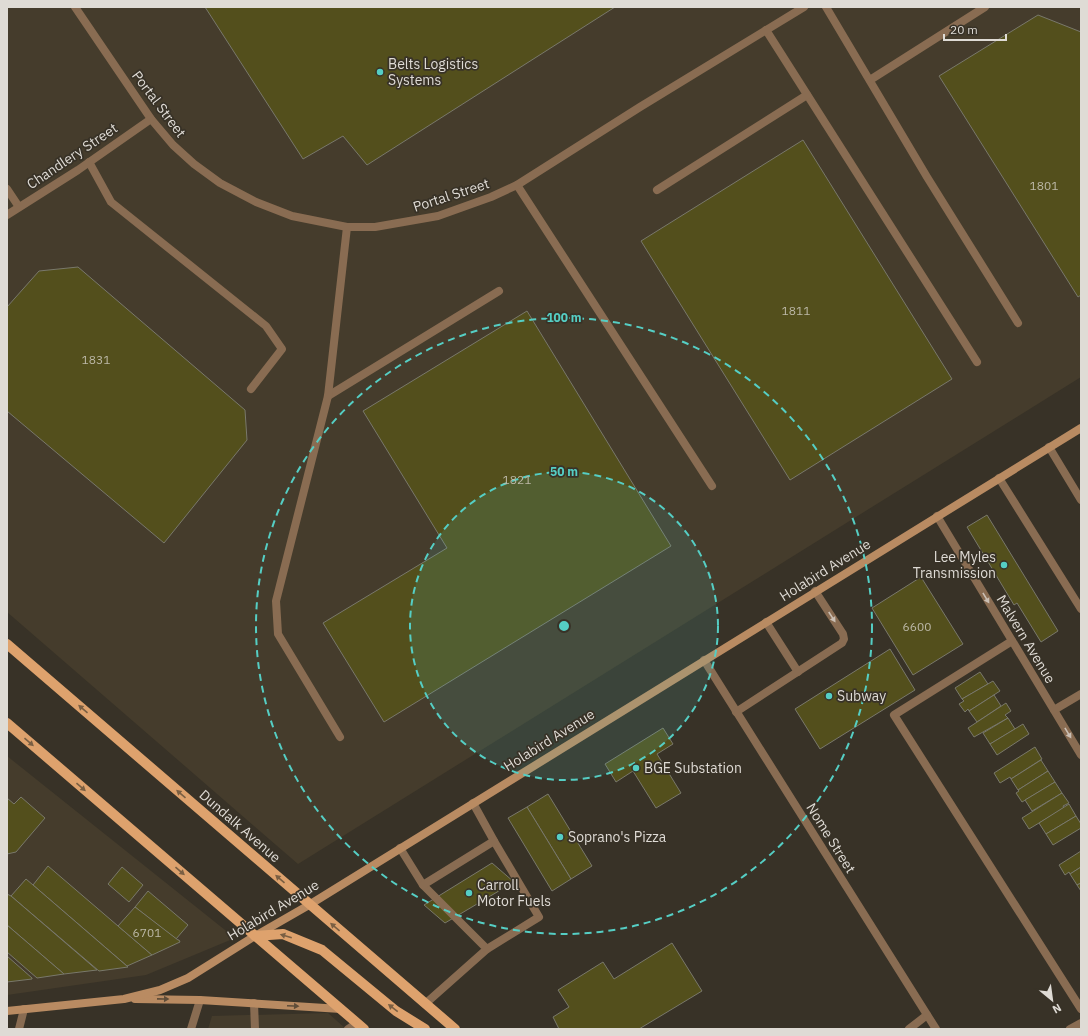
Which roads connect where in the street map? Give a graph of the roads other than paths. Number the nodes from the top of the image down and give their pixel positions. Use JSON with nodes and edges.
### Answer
{"nodes":[{"id":1,"x":75,"y":7,"type":"edge"},
{"id":2,"x":804,"y":7,"type":"edge"},
{"id":3,"x":826,"y":7,"type":"edge"},
{"id":4,"x":985,"y":7,"type":"edge"},
{"id":5,"x":794,"y":10,"type":"edge"},
{"id":6,"x":766,"y":30,"type":"junction"},
{"id":7,"x":870,"y":80,"type":"junction"},
{"id":8,"x":807,"y":94,"type":"junction"},
{"id":9,"x":151,"y":119,"type":"junction"},
{"id":10,"x":89,"y":162,"type":"junction"},
{"id":11,"x":517,"y":185,"type":"junction"},
{"id":12,"x":7,"y":189,"type":"edge"},
{"id":13,"x":657,"y":190,"type":"dead end"},
{"id":14,"x":19,"y":207,"type":"junction"},
{"id":15,"x":7,"y":214,"type":"edge"},
{"id":16,"x":347,"y":227,"type":"junction"},
{"id":17,"x":499,"y":291,"type":"dead end"},
{"id":18,"x":1018,"y":323,"type":"dead end"},
{"id":19,"x":977,"y":362,"type":"dead end"},
{"id":20,"x":251,"y":389,"type":"dead end"},
{"id":21,"x":328,"y":396,"type":"junction"},
{"id":22,"x":1081,"y":428,"type":"edge"},
{"id":23,"x":1049,"y":447,"type":"junction"},
{"id":24,"x":999,"y":478,"type":"junction"},
{"id":25,"x":712,"y":486,"type":"dead end"},
{"id":26,"x":1081,"y":500,"type":"edge"},
{"id":27,"x":937,"y":516,"type":"junction"},
{"id":28,"x":816,"y":591,"type":"junction"},
{"id":29,"x":1081,"y":609,"type":"edge"},
{"id":30,"x":766,"y":622,"type":"junction"},
{"id":31,"x":1012,"y":641,"type":"junction"},
{"id":32,"x":7,"y":644,"type":"edge"},
{"id":33,"x":704,"y":660,"type":"junction"},
{"id":34,"x":798,"y":672,"type":"junction"},
{"id":35,"x":1081,"y":694,"type":"edge"},
{"id":36,"x":1054,"y":710,"type":"junction"},
{"id":37,"x":736,"y":712,"type":"junction"},
{"id":38,"x":7,"y":723,"type":"edge"},
{"id":39,"x":340,"y":737,"type":"dead end"},
{"id":40,"x":1081,"y":755,"type":"edge"},
{"id":41,"x":473,"y":803,"type":"junction"},
{"id":42,"x":494,"y":841,"type":"junction"},
{"id":43,"x":400,"y":848,"type":"junction"},
{"id":44,"x":423,"y":885,"type":"junction"},
{"id":45,"x":309,"y":905,"type":"junction"},
{"id":46,"x":255,"y":936,"type":"junction"},
{"id":47,"x":487,"y":949,"type":"junction"},
{"id":48,"x":124,"y":998,"type":"junction"},
{"id":49,"x":200,"y":1000,"type":"junction"},
{"id":50,"x":254,"y":1003,"type":"junction"},
{"id":51,"x":425,"y":1004,"type":"junction"},
{"id":52,"x":24,"y":1009,"type":"junction"},
{"id":53,"x":341,"y":1009,"type":"junction"},
{"id":54,"x":1081,"y":1009,"type":"edge"},
{"id":55,"x":7,"y":1011,"type":"edge"},
{"id":56,"x":927,"y":1015,"type":"junction"},
{"id":57,"x":1081,"y":1023,"type":"edge"},
{"id":58,"x":361,"y":1026,"type":"edge"},
{"id":59,"x":19,"y":1029,"type":"edge"},
{"id":60,"x":191,"y":1029,"type":"edge"},
{"id":61,"x":255,"y":1029,"type":"edge"},
{"id":62,"x":348,"y":1029,"type":"edge"},
{"id":63,"x":425,"y":1029,"type":"edge"},
{"id":64,"x":455,"y":1029,"type":"edge"},
{"id":65,"x":909,"y":1029,"type":"edge"},
{"id":66,"x":936,"y":1029,"type":"edge"},
{"id":67,"x":1070,"y":1029,"type":"edge"}],
"edges":[{"from":1,"to":9,"type":"street","name":"Portal Street"},
{"from":2,"to":5,"type":"street","name":"Portal Street"},
{"from":3,"to":7,"type":"street"},
{"from":4,"to":7,"type":"street"},
{"from":5,"to":6,"type":"street","name":"Portal Street"},
{"from":6,"to":8,"type":"street"},
{"from":6,"to":11,"type":"street","name":"Portal Street"},
{"from":7,"to":18,"type":"street"},
{"from":8,"to":13,"type":"street"},
{"from":8,"to":19,"type":"street"},
{"from":9,"to":10,"type":"street","name":"Chandlery Street"},
{"from":9,"to":16,"type":"street","name":"Portal Street"},
{"from":10,"to":14,"type":"street","name":"Chandlery Street"},
{"from":10,"to":20,"type":"street"},
{"from":11,"to":16,"type":"street","name":"Portal Street"},
{"from":11,"to":25,"type":"street"},
{"from":12,"to":14,"type":"street"},
{"from":14,"to":15,"type":"street","name":"Chandlery Street"},
{"from":16,"to":21,"type":"street"},
{"from":17,"to":21,"type":"street"},
{"from":21,"to":39,"type":"street"},
{"from":22,"to":23,"type":"main road","name":"Holabird Avenue"},
{"from":23,"to":24,"type":"main road","name":"Holabird Avenue"},
{"from":23,"to":26,"type":"street"},
{"from":24,"to":27,"type":"main road","name":"Holabird Avenue"},
{"from":24,"to":29,"type":"street"},
{"from":27,"to":28,"type":"main road","name":"Holabird Avenue"},
{"from":27,"to":31,"type":"street","name":"Malvern Avenue","one_way":true},
{"from":28,"to":30,"type":"main road","name":"Holabird Avenue"},
{"from":28,"to":34,"type":"street","one_way":true},
{"from":30,"to":33,"type":"main road","name":"Holabird Avenue"},
{"from":30,"to":34,"type":"street"},
{"from":31,"to":36,"type":"street","name":"Malvern Avenue"},
{"from":31,"to":54,"type":"street"},
{"from":45,"to":32,"type":"main road","name":"Dundalk Avenue","one_way":true},
{"from":33,"to":37,"type":"street","name":"Nome Street"},
{"from":33,"to":41,"type":"main road","name":"Holabird Avenue"},
{"from":34,"to":37,"type":"street"},
{"from":35,"to":36,"type":"street"},
{"from":36,"to":40,"type":"street","name":"Malvern Avenue","one_way":true},
{"from":37,"to":56,"type":"street","name":"Nome Street"},
{"from":38,"to":46,"type":"main road","one_way":true},
{"from":41,"to":42,"type":"street"},
{"from":41,"to":43,"type":"main road","name":"Holabird Avenue"},
{"from":42,"to":44,"type":"street"},
{"from":42,"to":47,"type":"street"},
{"from":43,"to":44,"type":"street"},
{"from":43,"to":45,"type":"main road","name":"Holabird Avenue"},
{"from":44,"to":47,"type":"street"},
{"from":45,"to":46,"type":"main road","name":"Holabird Avenue"},
{"from":51,"to":45,"type":"main road","name":"Dundalk Avenue","one_way":true},
{"from":46,"to":48,"type":"main road","name":"Holabird Avenue"},
{"from":46,"to":53,"type":"main road"},
{"from":63,"to":46,"type":"main road","one_way":true},
{"from":47,"to":51,"type":"street"},
{"from":48,"to":49,"type":"main road","one_way":true},
{"from":48,"to":52,"type":"main road","name":"Holabird Avenue"},
{"from":49,"to":50,"type":"main road"},
{"from":49,"to":60,"type":"street"},
{"from":50,"to":53,"type":"main road","one_way":true},
{"from":50,"to":61,"type":"street"},
{"from":51,"to":64,"type":"main road","name":"Dundalk Avenue"},
{"from":52,"to":55,"type":"main road","name":"Holabird Avenue"},
{"from":52,"to":59,"type":"street"},
{"from":53,"to":58,"type":"main road"},
{"from":56,"to":65,"type":"street"},
{"from":56,"to":66,"type":"street","name":"Nome Street"},
{"from":57,"to":67,"type":"street"},
{"from":58,"to":62,"type":"street"}]}
